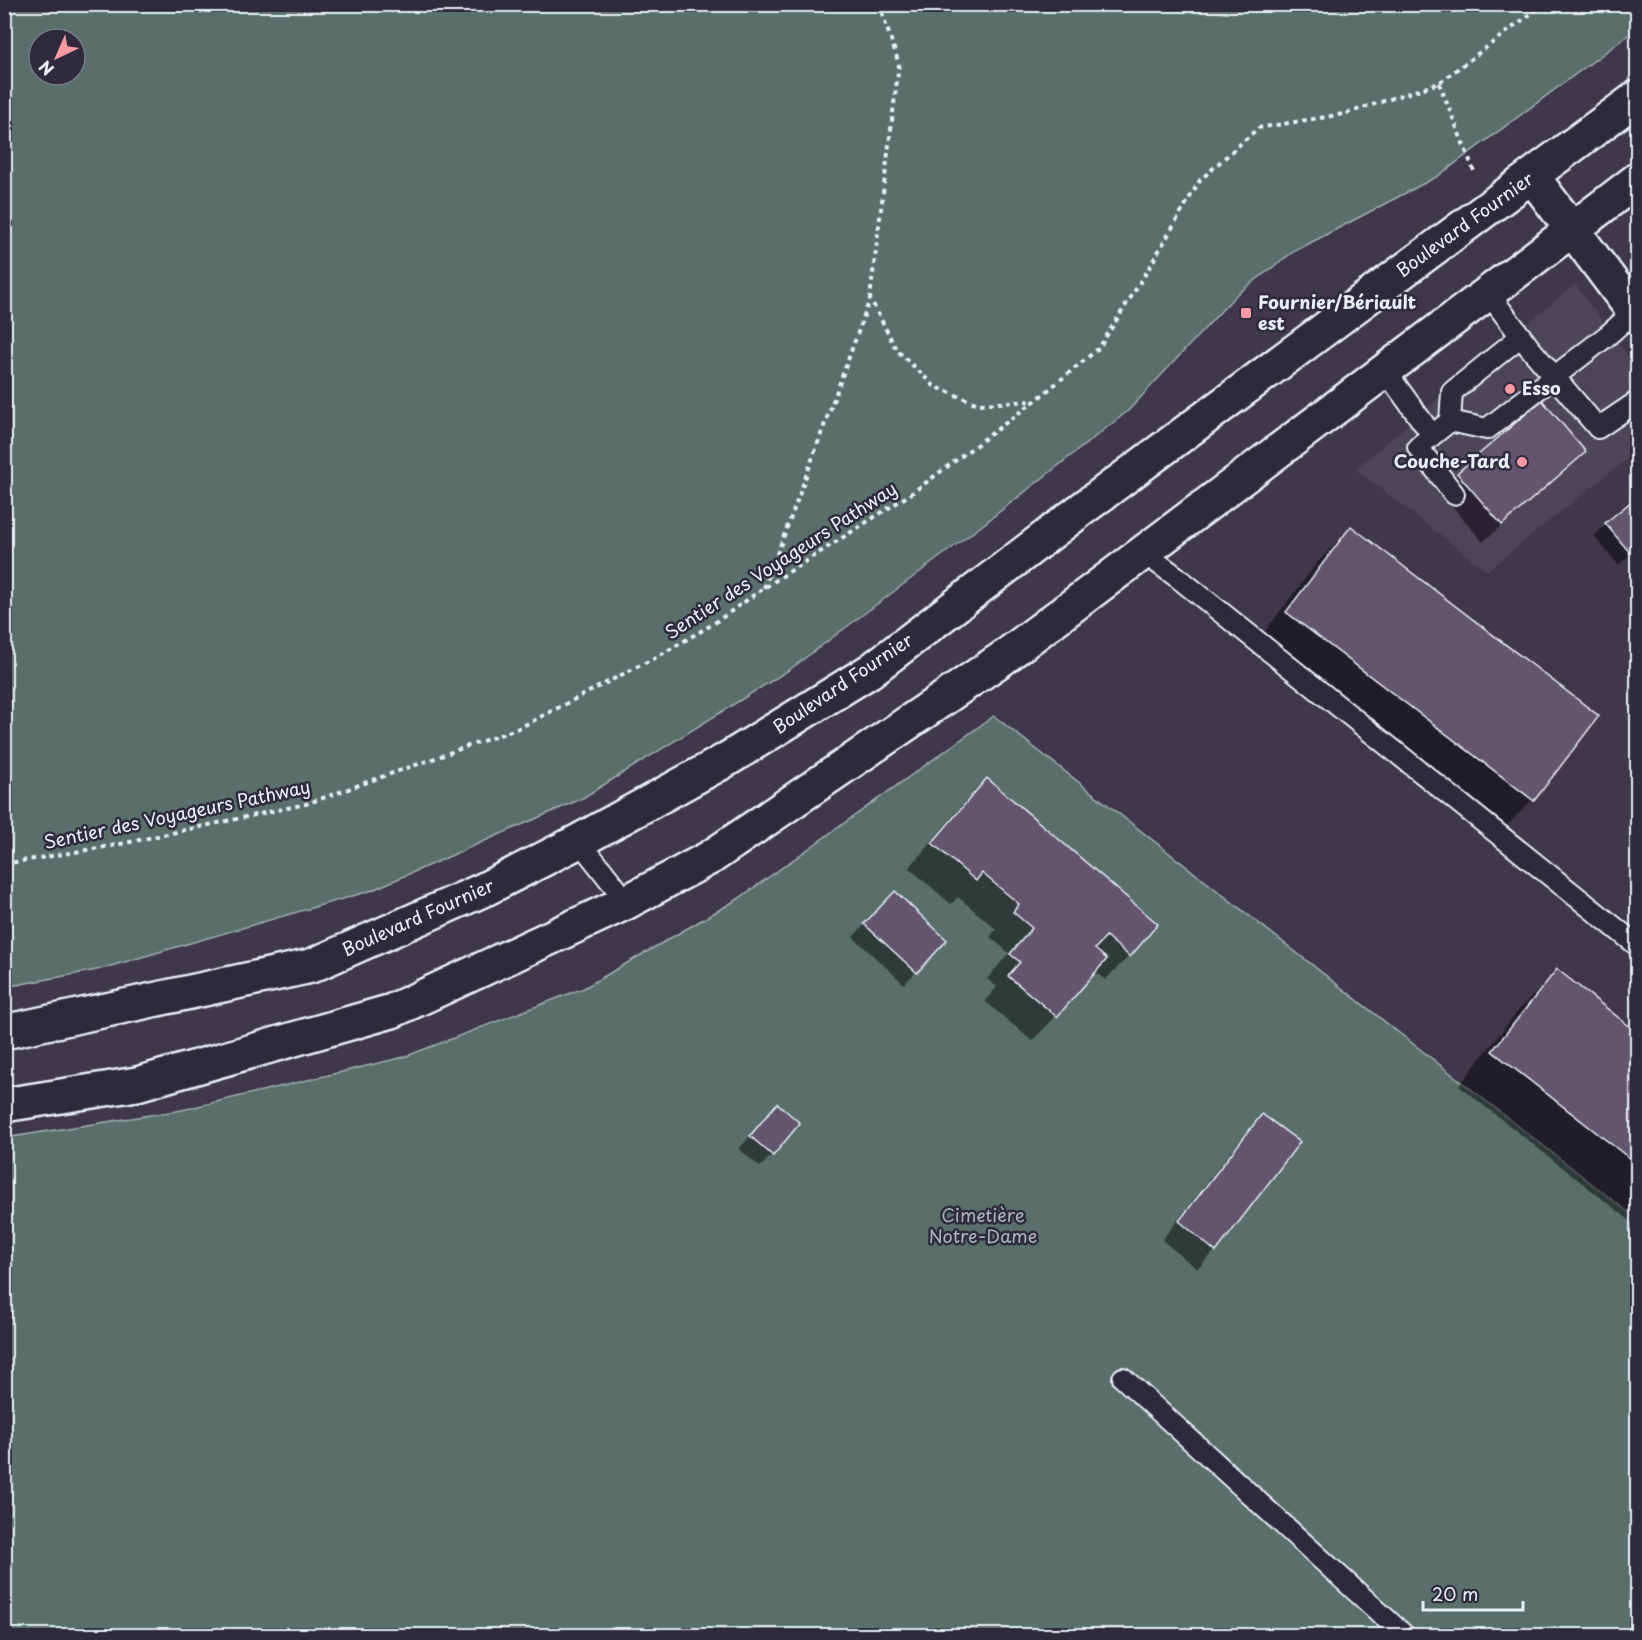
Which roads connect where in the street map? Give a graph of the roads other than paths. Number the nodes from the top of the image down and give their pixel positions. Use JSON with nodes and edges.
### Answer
{"nodes":[{"id":1,"x":1638,"y":97,"type":"edge"},
{"id":2,"x":1532,"y":176,"type":"junction"},
{"id":3,"x":1638,"y":178,"type":"edge"},
{"id":4,"x":1573,"y":229,"type":"junction"},
{"id":5,"x":1488,"y":292,"type":"junction"},
{"id":6,"x":1636,"y":314,"type":"edge"},
{"id":7,"x":1521,"y":336,"type":"junction"},
{"id":8,"x":1385,"y":370,"type":"junction"},
{"id":9,"x":1554,"y":376,"type":"junction"},
{"id":10,"x":1638,"y":401,"type":"edge"},
{"id":11,"x":1450,"y":422,"type":"junction"},
{"id":12,"x":1432,"y":435,"type":"junction"},
{"id":13,"x":1454,"y":494,"type":"dead end"},
{"id":14,"x":1144,"y":553,"type":"junction"},
{"id":15,"x":579,"y":841,"type":"junction"},
{"id":16,"x":627,"y":902,"type":"junction"},
{"id":17,"x":1638,"y":946,"type":"edge"},
{"id":18,"x":4,"y":1032,"type":"edge"},
{"id":19,"x":4,"y":1105,"type":"edge"},
{"id":20,"x":1123,"y":1377,"type":"dead end"},
{"id":21,"x":1405,"y":1635,"type":"edge"}],
"edges":[{"from":1,"to":2,"type":"main road","name":"Boulevard Fournier"},
{"from":2,"to":4,"type":"main road"},
{"from":2,"to":15,"type":"main road","name":"Boulevard Fournier"},
{"from":3,"to":4,"type":"main road"},
{"from":4,"to":5,"type":"main road"},
{"from":4,"to":6,"type":"main road"},
{"from":5,"to":7,"type":"lane"},
{"from":5,"to":8,"type":"main road"},
{"from":6,"to":9,"type":"lane"},
{"from":7,"to":9,"type":"lane"},
{"from":7,"to":11,"type":"lane"},
{"from":8,"to":12,"type":"lane"},
{"from":8,"to":14,"type":"main road"},
{"from":9,"to":10,"type":"lane"},
{"from":9,"to":11,"type":"lane"},
{"from":11,"to":12,"type":"lane"},
{"from":12,"to":13,"type":"lane"},
{"from":14,"to":16,"type":"main road"},
{"from":14,"to":17,"type":"lane"},
{"from":15,"to":16,"type":"lane"},
{"from":15,"to":18,"type":"main road","name":"Boulevard Fournier"},
{"from":16,"to":19,"type":"main road"},
{"from":20,"to":21,"type":"lane"}]}
